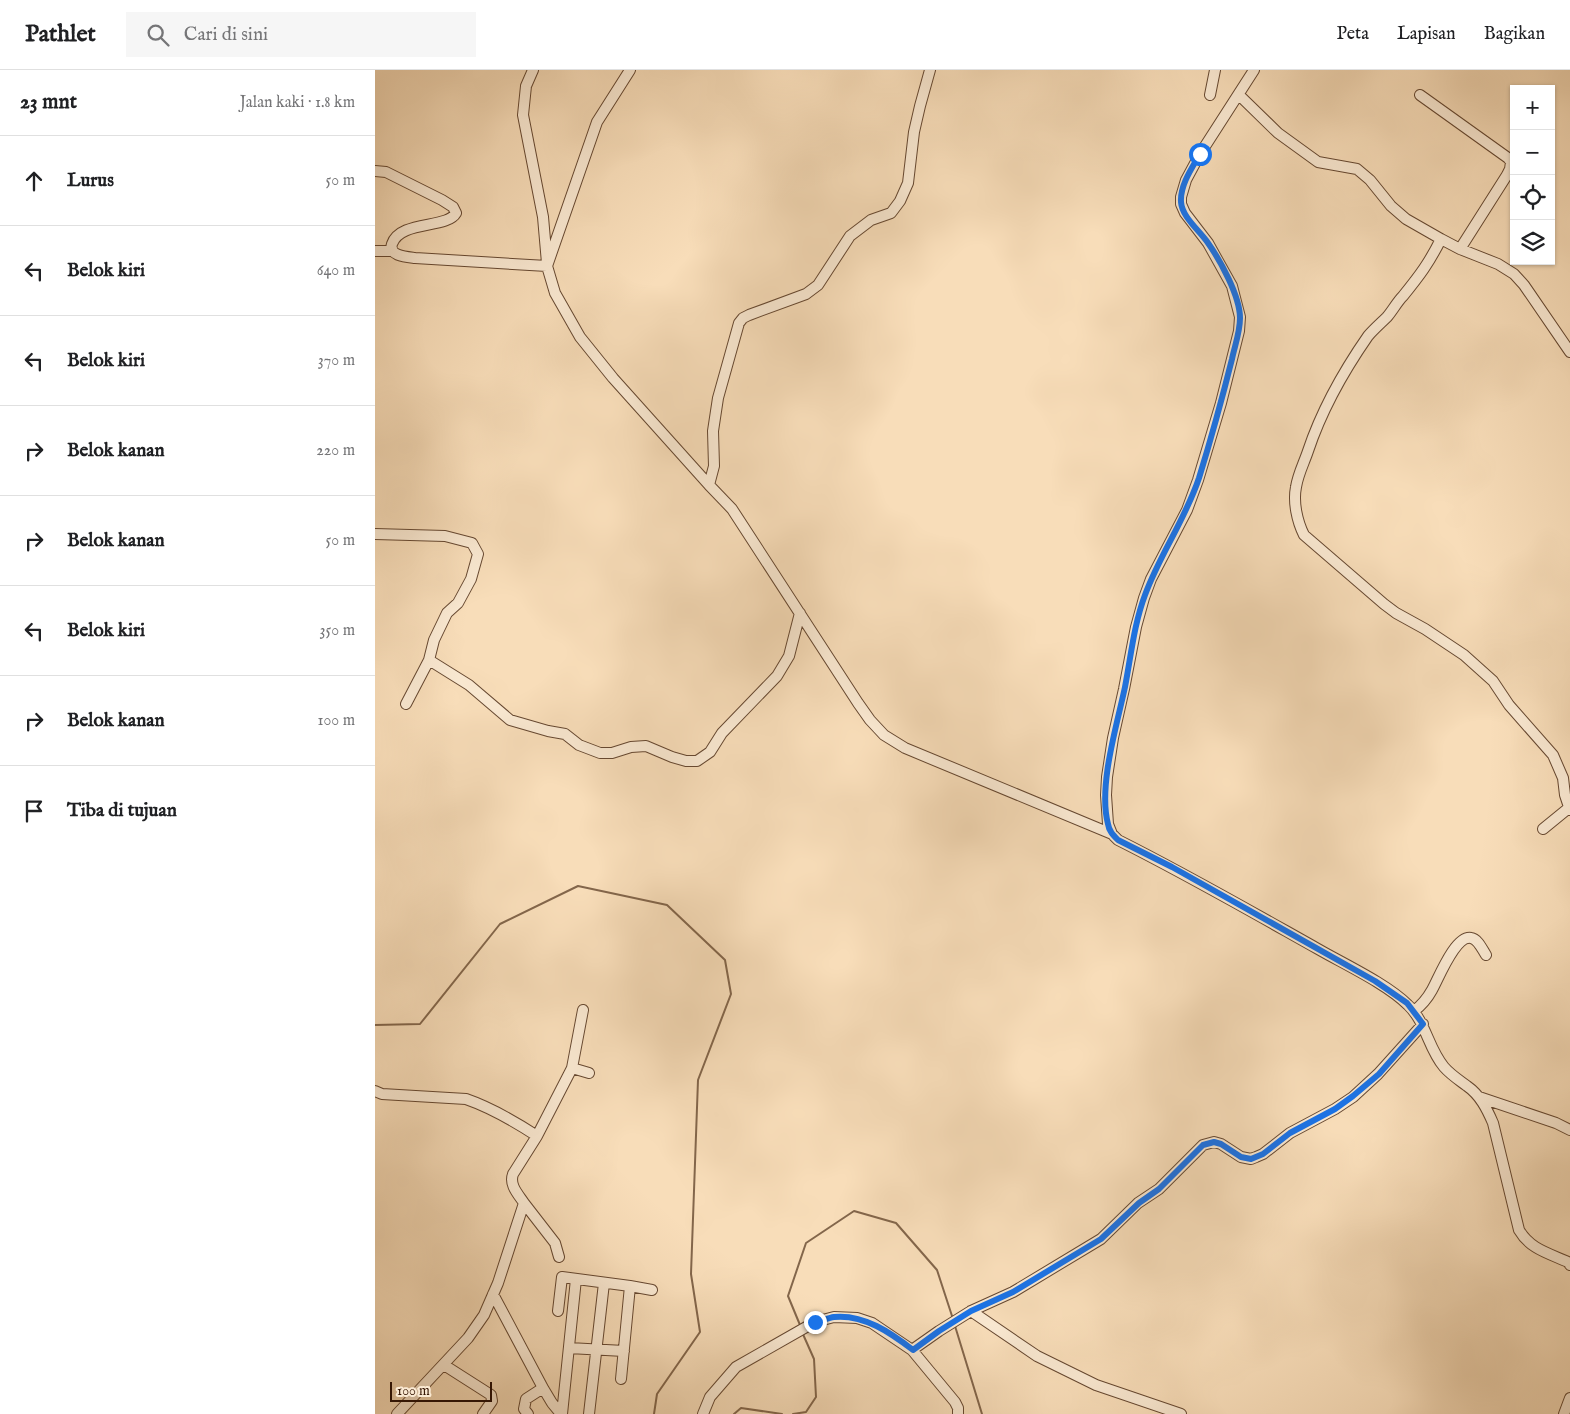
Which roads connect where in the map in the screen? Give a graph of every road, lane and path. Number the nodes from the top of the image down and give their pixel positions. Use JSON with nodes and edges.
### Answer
{"nodes":[{"id":1,"x":533,"y":70,"type":"edge"},
{"id":2,"x":630,"y":70,"type":"edge"},
{"id":3,"x":930,"y":70,"type":"edge"},
{"id":4,"x":1215,"y":70,"type":"edge"},
{"id":5,"x":1254,"y":70,"type":"edge"},
{"id":6,"x":1210,"y":95,"type":"dead end"},
{"id":7,"x":1239,"y":95,"type":"junction"},
{"id":8,"x":1420,"y":95,"type":"dead end"},
{"id":9,"x":375,"y":170,"type":"edge"},
{"id":10,"x":1441,"y":238,"type":"junction"},
{"id":11,"x":1460,"y":249,"type":"junction"},
{"id":12,"x":375,"y":251,"type":"edge"},
{"id":13,"x":392,"y":251,"type":"junction"},
{"id":14,"x":547,"y":266,"type":"junction"},
{"id":15,"x":1570,"y":352,"type":"edge"},
{"id":16,"x":709,"y":484,"type":"junction"},
{"id":17,"x":375,"y":534,"type":"edge"},
{"id":18,"x":799,"y":613,"type":"junction"},
{"id":19,"x":429,"y":660,"type":"junction"},
{"id":20,"x":406,"y":704,"type":"dead end"},
{"id":21,"x":1569,"y":808,"type":"edge"},
{"id":22,"x":1543,"y":829,"type":"dead end"},
{"id":23,"x":1112,"y":834,"type":"junction"},
{"id":24,"x":1486,"y":955,"type":"dead end"},
{"id":25,"x":583,"y":1010,"type":"dead end"},
{"id":26,"x":1415,"y":1012,"type":"junction"},
{"id":27,"x":1423,"y":1024,"type":"junction"},
{"id":28,"x":572,"y":1068,"type":"junction"},
{"id":29,"x":589,"y":1073,"type":"dead end"},
{"id":30,"x":375,"y":1091,"type":"edge"},
{"id":31,"x":1479,"y":1097,"type":"junction"},
{"id":32,"x":1570,"y":1130,"type":"edge"},
{"id":33,"x":537,"y":1136,"type":"junction"},
{"id":34,"x":523,"y":1203,"type":"junction"},
{"id":35,"x":559,"y":1257,"type":"dead end"},
{"id":36,"x":1569,"y":1263,"type":"edge"},
{"id":37,"x":576,"y":1279,"type":"junction"},
{"id":38,"x":604,"y":1283,"type":"junction"},
{"id":39,"x":630,"y":1286,"type":"junction"},
{"id":40,"x":652,"y":1290,"type":"dead end"},
{"id":41,"x":493,"y":1294,"type":"junction"},
{"id":42,"x":971,"y":1311,"type":"junction"},
{"id":43,"x":558,"y":1312,"type":"dead end"},
{"id":44,"x":569,"y":1348,"type":"junction"},
{"id":45,"x":597,"y":1349,"type":"junction"},
{"id":46,"x":913,"y":1350,"type":"junction"},
{"id":47,"x":624,"y":1351,"type":"junction"},
{"id":48,"x":444,"y":1364,"type":"junction"},
{"id":49,"x":621,"y":1379,"type":"dead end"},
{"id":50,"x":543,"y":1388,"type":"junction"},
{"id":51,"x":1570,"y":1398,"type":"edge"},
{"id":52,"x":397,"y":1414,"type":"edge"},
{"id":53,"x":483,"y":1414,"type":"edge"},
{"id":54,"x":528,"y":1414,"type":"edge"},
{"id":55,"x":562,"y":1414,"type":"edge"},
{"id":56,"x":589,"y":1414,"type":"edge"},
{"id":57,"x":703,"y":1414,"type":"edge"},
{"id":58,"x":958,"y":1414,"type":"edge"},
{"id":59,"x":1181,"y":1414,"type":"edge"},
{"id":60,"x":1564,"y":1414,"type":"edge"}],
"edges":[{"from":1,"to":14,"type":"street"},
{"from":2,"to":14,"type":"street"},
{"from":3,"to":16,"type":"street"},
{"from":4,"to":6,"type":"street"},
{"from":5,"to":7,"type":"street"},
{"from":7,"to":10,"type":"street"},
{"from":7,"to":23,"type":"street"},
{"from":8,"to":11,"type":"street"},
{"from":9,"to":13,"type":"street"},
{"from":10,"to":11,"type":"street"},
{"from":10,"to":21,"type":"street"},
{"from":11,"to":15,"type":"street"},
{"from":12,"to":13,"type":"street"},
{"from":13,"to":14,"type":"street"},
{"from":14,"to":16,"type":"street"},
{"from":16,"to":18,"type":"street"},
{"from":17,"to":19,"type":"street"},
{"from":18,"to":19,"type":"street"},
{"from":18,"to":23,"type":"street"},
{"from":19,"to":20,"type":"street"},
{"from":21,"to":22,"type":"street"},
{"from":23,"to":26,"type":"street"},
{"from":24,"to":26,"type":"street"},
{"from":25,"to":28,"type":"street"},
{"from":26,"to":27,"type":"street"},
{"from":27,"to":31,"type":"street"},
{"from":27,"to":42,"type":"street"},
{"from":28,"to":29,"type":"street"},
{"from":28,"to":33,"type":"street"},
{"from":30,"to":33,"type":"street"},
{"from":31,"to":32,"type":"street"},
{"from":31,"to":36,"type":"street"},
{"from":33,"to":34,"type":"street"},
{"from":34,"to":35,"type":"street"},
{"from":34,"to":41,"type":"street"},
{"from":37,"to":38,"type":"street"},
{"from":37,"to":43,"type":"street"},
{"from":37,"to":44,"type":"street"},
{"from":38,"to":39,"type":"street"},
{"from":38,"to":45,"type":"street"},
{"from":39,"to":40,"type":"street"},
{"from":39,"to":47,"type":"street"},
{"from":41,"to":48,"type":"street"},
{"from":41,"to":50,"type":"street"},
{"from":42,"to":46,"type":"street"},
{"from":42,"to":59,"type":"street"},
{"from":44,"to":45,"type":"street"},
{"from":44,"to":55,"type":"street"},
{"from":45,"to":47,"type":"street"},
{"from":45,"to":56,"type":"street"},
{"from":46,"to":57,"type":"street"},
{"from":46,"to":58,"type":"street"},
{"from":47,"to":49,"type":"street"},
{"from":48,"to":52,"type":"street"},
{"from":48,"to":53,"type":"street"},
{"from":50,"to":54,"type":"street"},
{"from":50,"to":55,"type":"street"},
{"from":51,"to":60,"type":"street"}]}
